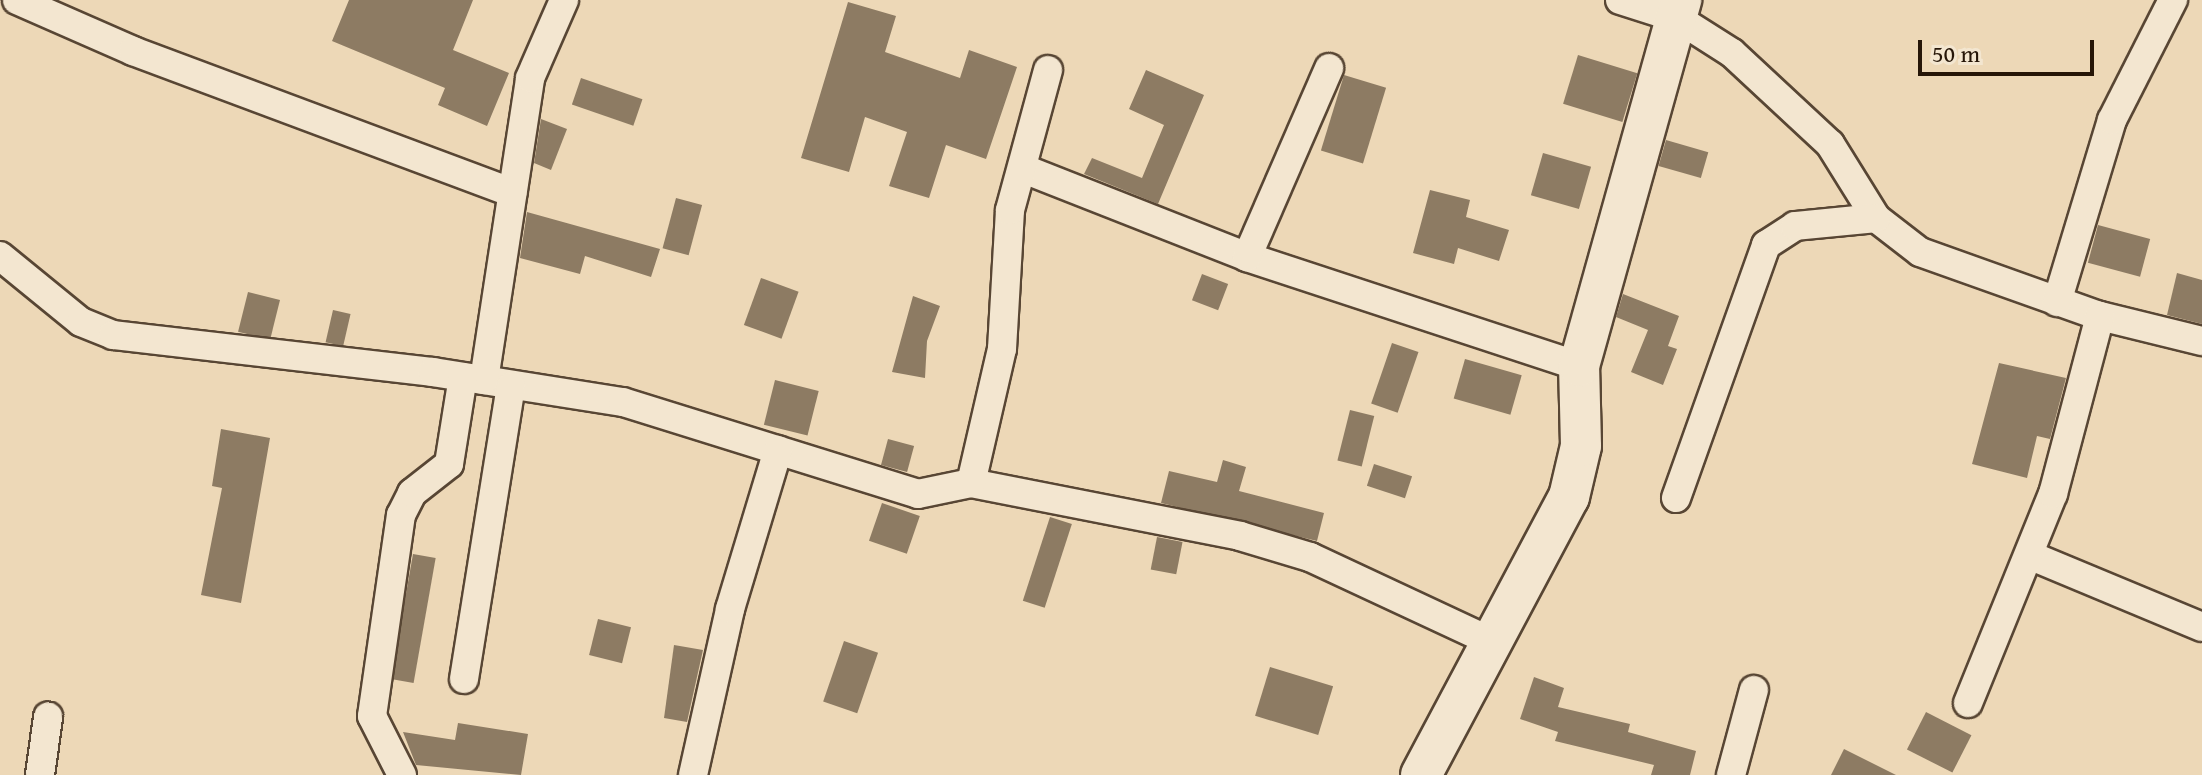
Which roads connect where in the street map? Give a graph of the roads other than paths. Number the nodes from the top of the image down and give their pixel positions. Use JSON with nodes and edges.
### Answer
{"nodes":[{"id":1,"x":17,"y":0,"type":"edge"},
{"id":2,"x":564,"y":0,"type":"edge"},
{"id":3,"x":1620,"y":0,"type":"edge"},
{"id":4,"x":2173,"y":0,"type":"edge"},
{"id":5,"x":1679,"y":9,"type":"edge"},
{"id":6,"x":1329,"y":68,"type":"dead end"},
{"id":7,"x":1048,"y":70,"type":"dead end"},
{"id":8,"x":1024,"y":169,"type":"junction"},
{"id":9,"x":512,"y":193,"type":"junction"},
{"id":10,"x":1876,"y":218,"type":"junction"},
{"id":11,"x":0,"y":256,"type":"edge"},
{"id":12,"x":1247,"y":257,"type":"junction"},
{"id":13,"x":2057,"y":302,"type":"junction"},
{"id":14,"x":2100,"y":316,"type":"junction"},
{"id":15,"x":2202,"y":341,"type":"edge"},
{"id":16,"x":1579,"y":366,"type":"junction"},
{"id":17,"x":486,"y":381,"type":"junction"},
{"id":18,"x":778,"y":450,"type":"junction"},
{"id":19,"x":971,"y":483,"type":"junction"},
{"id":20,"x":1676,"y":498,"type":"dead end"},
{"id":21,"x":2029,"y":555,"type":"junction"},
{"id":22,"x":2202,"y":627,"type":"edge"},
{"id":23,"x":1488,"y":640,"type":"junction"},
{"id":24,"x":464,"y":679,"type":"dead end"},
{"id":25,"x":1754,"y":690,"type":"dead end"},
{"id":26,"x":1968,"y":703,"type":"dead end"},
{"id":27,"x":48,"y":717,"type":"dead end"},
{"id":28,"x":40,"y":775,"type":"edge"},
{"id":29,"x":402,"y":775,"type":"edge"},
{"id":30,"x":693,"y":775,"type":"edge"},
{"id":31,"x":1421,"y":775,"type":"edge"},
{"id":32,"x":1731,"y":775,"type":"edge"}],
"edges":[{"from":1,"to":9,"type":"street"},
{"from":2,"to":9,"type":"street"},
{"from":3,"to":5,"type":"street"},
{"from":4,"to":13,"type":"street"},
{"from":5,"to":10,"type":"street"},
{"from":5,"to":16,"type":"street"},
{"from":6,"to":12,"type":"street"},
{"from":7,"to":8,"type":"street"},
{"from":8,"to":12,"type":"street"},
{"from":8,"to":19,"type":"street"},
{"from":9,"to":17,"type":"street"},
{"from":10,"to":13,"type":"street"},
{"from":10,"to":20,"type":"street"},
{"from":11,"to":17,"type":"street"},
{"from":12,"to":16,"type":"street"},
{"from":13,"to":14,"type":"street"},
{"from":14,"to":15,"type":"street"},
{"from":14,"to":21,"type":"street"},
{"from":16,"to":23,"type":"street"},
{"from":17,"to":18,"type":"street"},
{"from":17,"to":24,"type":"street"},
{"from":17,"to":29,"type":"street"},
{"from":18,"to":19,"type":"street"},
{"from":18,"to":30,"type":"street"},
{"from":19,"to":23,"type":"street"},
{"from":21,"to":22,"type":"street"},
{"from":21,"to":26,"type":"street"},
{"from":23,"to":31,"type":"street"},
{"from":25,"to":32,"type":"street"},
{"from":27,"to":28,"type":"street"}]}
